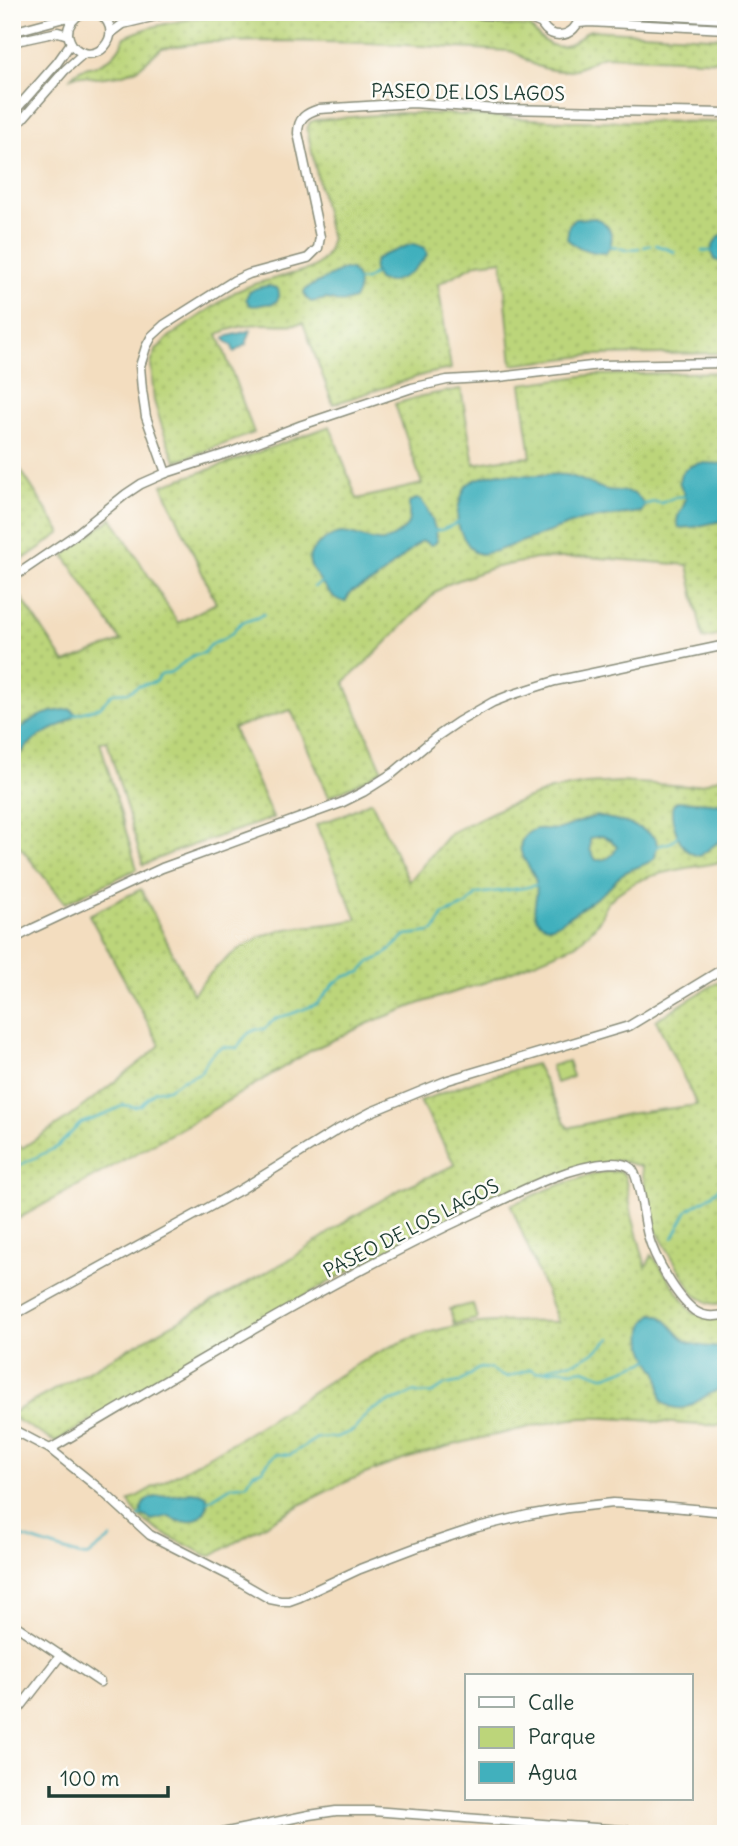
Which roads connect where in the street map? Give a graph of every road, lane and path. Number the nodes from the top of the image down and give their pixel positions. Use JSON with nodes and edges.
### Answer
{"nodes":[{"id":1,"x":128,"y":12,"type":"edge"},
{"id":2,"x":173,"y":12,"type":"edge"},
{"id":3,"x":441,"y":12,"type":"edge"},
{"id":4,"x":539,"y":12,"type":"edge"},
{"id":5,"x":580,"y":12,"type":"edge"},
{"id":6,"x":598,"y":12,"type":"edge"},
{"id":7,"x":79,"y":14,"type":"edge"},
{"id":8,"x":99,"y":14,"type":"edge"},
{"id":9,"x":726,"y":19,"type":"edge"},
{"id":10,"x":540,"y":23,"type":"junction"},
{"id":11,"x":579,"y":23,"type":"junction"},
{"id":12,"x":726,"y":29,"type":"edge"},
{"id":13,"x":12,"y":32,"type":"edge"},
{"id":14,"x":111,"y":33,"type":"junction"},
{"id":15,"x":70,"y":39,"type":"junction"},
{"id":16,"x":12,"y":42,"type":"edge"},
{"id":17,"x":84,"y":53,"type":"junction"},
{"id":18,"x":726,"y":113,"type":"edge"},
{"id":19,"x":12,"y":114,"type":"edge"},
{"id":20,"x":12,"y":131,"type":"edge"},
{"id":21,"x":726,"y":363,"type":"edge"},
{"id":22,"x":166,"y":473,"type":"junction"},
{"id":23,"x":12,"y":578,"type":"edge"},
{"id":24,"x":726,"y":645,"type":"edge"},
{"id":25,"x":12,"y":940,"type":"edge"},
{"id":26,"x":726,"y":967,"type":"edge"},
{"id":27,"x":726,"y":1314,"type":"edge"},
{"id":28,"x":12,"y":1316,"type":"edge"},
{"id":29,"x":12,"y":1429,"type":"edge"},
{"id":30,"x":50,"y":1449,"type":"junction"},
{"id":31,"x":726,"y":1512,"type":"edge"},
{"id":32,"x":12,"y":1623,"type":"edge"},
{"id":33,"x":60,"y":1656,"type":"junction"},
{"id":34,"x":100,"y":1682,"type":"dead end"},
{"id":35,"x":12,"y":1718,"type":"edge"},
{"id":36,"x":217,"y":1834,"type":"edge"},
{"id":37,"x":674,"y":1834,"type":"edge"}],
"edges":[{"from":1,"to":8,"type":"street"},
{"from":2,"to":14,"type":"street"},
{"from":3,"to":10,"type":"street"},
{"from":4,"to":10,"type":"street"},
{"from":5,"to":11,"type":"street"},
{"from":6,"to":9,"type":"street"},
{"from":7,"to":13,"type":"street"},
{"from":7,"to":15,"type":"street"},
{"from":8,"to":14,"type":"street"},
{"from":10,"to":11,"type":"street"},
{"from":11,"to":12,"type":"street"},
{"from":14,"to":17,"type":"street"},
{"from":15,"to":16,"type":"street"},
{"from":15,"to":17,"type":"street"},
{"from":15,"to":19,"type":"street"},
{"from":17,"to":20,"type":"street"},
{"from":18,"to":22,"type":"street","name":"PASEO DE LOS LAGOS"},
{"from":21,"to":22,"type":"street"},
{"from":22,"to":23,"type":"street"},
{"from":24,"to":25,"type":"street"},
{"from":26,"to":28,"type":"street"},
{"from":27,"to":30,"type":"street","name":"PASEO DE LOS LAGOS"},
{"from":29,"to":30,"type":"street"},
{"from":30,"to":31,"type":"street"},
{"from":32,"to":33,"type":"street"},
{"from":33,"to":34,"type":"street"},
{"from":33,"to":35,"type":"street"},
{"from":36,"to":37,"type":"street"}]}
